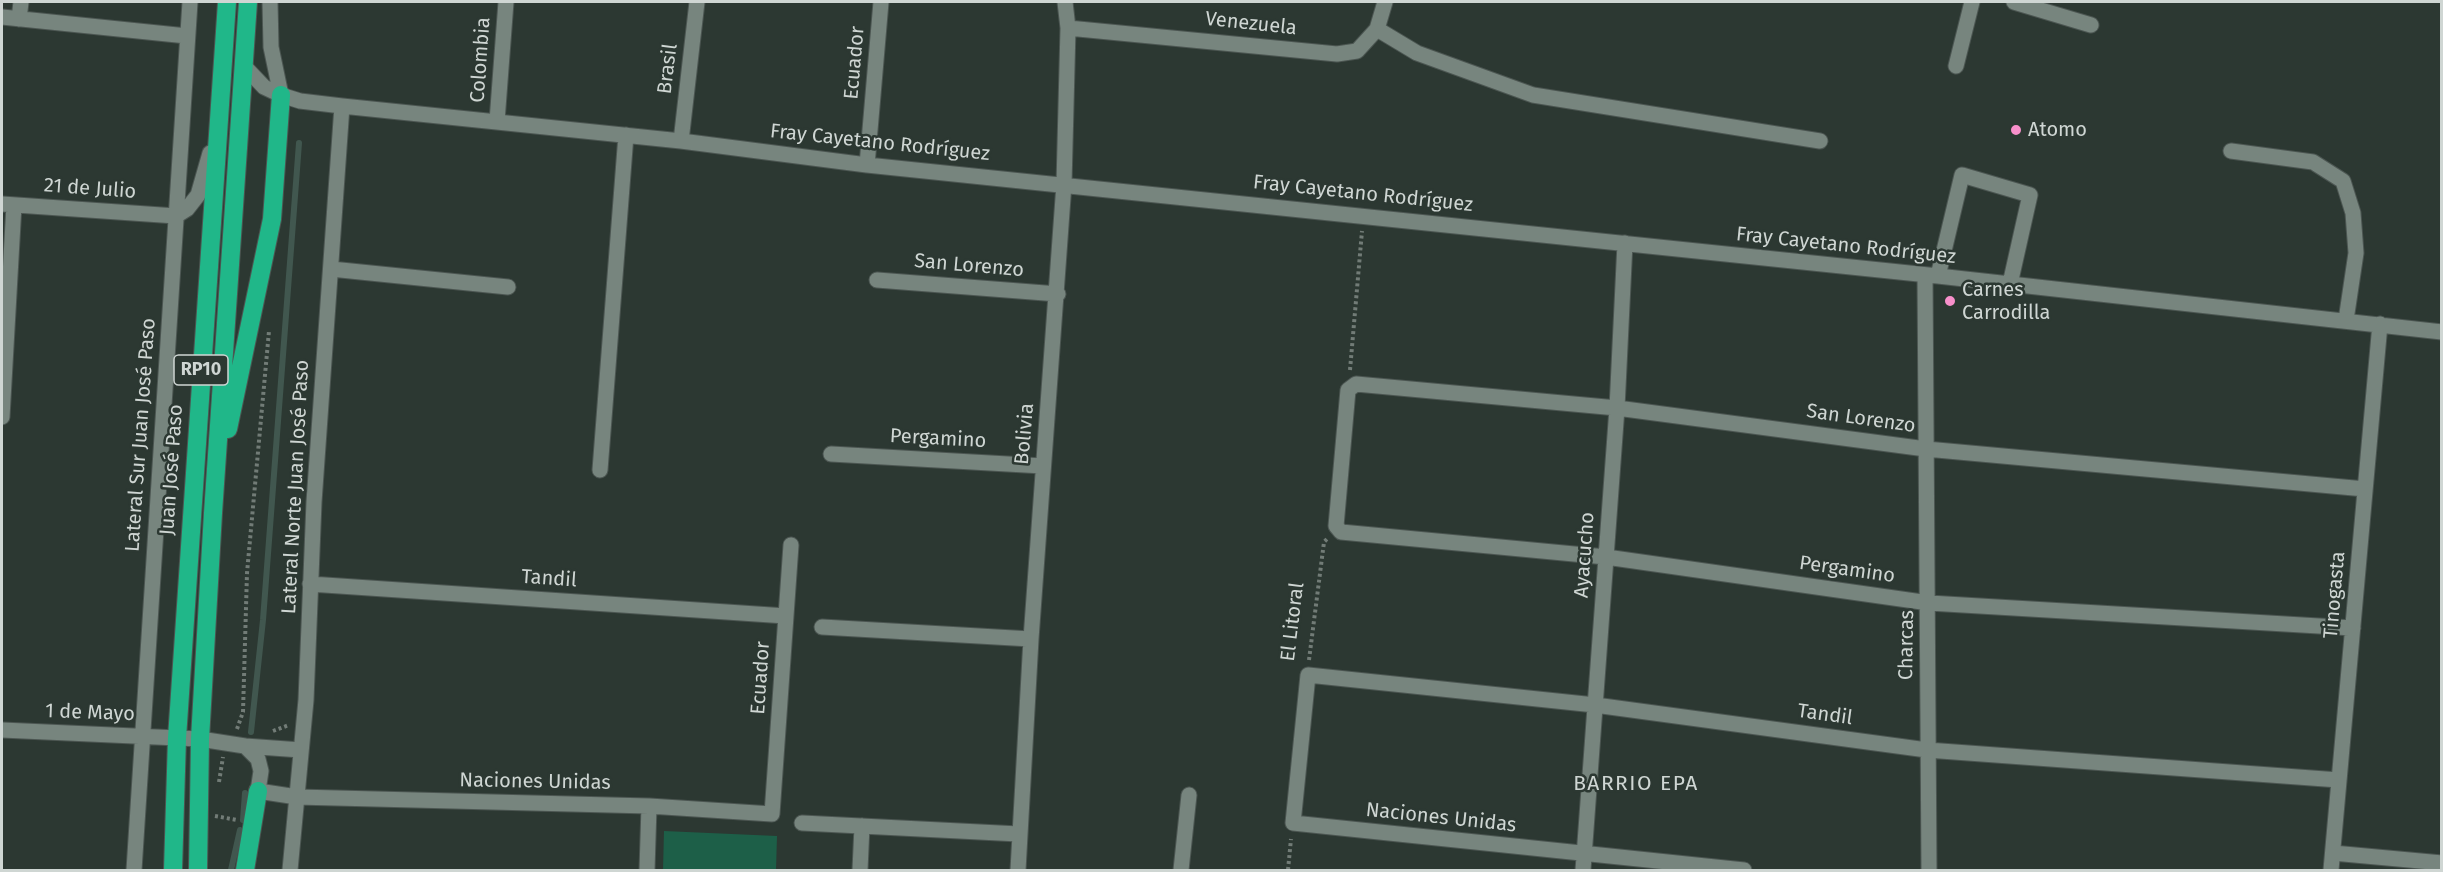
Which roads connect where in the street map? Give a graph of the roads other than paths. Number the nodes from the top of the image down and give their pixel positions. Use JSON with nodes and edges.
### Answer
{"nodes":[{"id":1,"x":21,"y":2,"type":"edge"},
{"id":2,"x":190,"y":2,"type":"edge"},
{"id":3,"x":226,"y":2,"type":"edge"},
{"id":4,"x":248,"y":2,"type":"edge"},
{"id":5,"x":270,"y":2,"type":"edge"},
{"id":6,"x":506,"y":2,"type":"edge"},
{"id":7,"x":697,"y":2,"type":"edge"},
{"id":8,"x":881,"y":2,"type":"edge"},
{"id":9,"x":1065,"y":2,"type":"edge"},
{"id":10,"x":1385,"y":2,"type":"edge"},
{"id":11,"x":1972,"y":2,"type":"edge"},
{"id":12,"x":2014,"y":2,"type":"edge"},
{"id":13,"x":2,"y":17,"type":"edge"},
{"id":14,"x":19,"y":19,"type":"junction"},
{"id":15,"x":2091,"y":24,"type":"dead end"},
{"id":16,"x":1068,"y":28,"type":"junction"},
{"id":17,"x":1377,"y":29,"type":"junction"},
{"id":18,"x":187,"y":36,"type":"junction"},
{"id":19,"x":244,"y":66,"type":"junction"},
{"id":20,"x":1956,"y":66,"type":"dead end"},
{"id":21,"x":280,"y":95,"type":"junction"},
{"id":22,"x":220,"y":96,"type":"junction"},
{"id":23,"x":342,"y":106,"type":"junction"},
{"id":24,"x":497,"y":121,"type":"junction"},
{"id":25,"x":626,"y":135,"type":"junction"},
{"id":26,"x":681,"y":141,"type":"junction"},
{"id":27,"x":1820,"y":141,"type":"dead end"},
{"id":28,"x":2231,"y":151,"type":"dead end"},
{"id":29,"x":867,"y":165,"type":"junction"},
{"id":30,"x":1064,"y":184,"type":"junction"},
{"id":31,"x":8,"y":205,"type":"edge"},
{"id":32,"x":176,"y":216,"type":"junction"},
{"id":33,"x":1625,"y":243,"type":"junction"},
{"id":34,"x":331,"y":269,"type":"junction"},
{"id":35,"x":1932,"y":276,"type":"junction"},
{"id":36,"x":877,"y":280,"type":"dead end"},
{"id":37,"x":2010,"y":284,"type":"junction"},
{"id":38,"x":508,"y":287,"type":"dead end"},
{"id":39,"x":1058,"y":294,"type":"junction"},
{"id":40,"x":2346,"y":320,"type":"junction"},
{"id":41,"x":2380,"y":324,"type":"junction"},
{"id":42,"x":2442,"y":332,"type":"edge"},
{"id":43,"x":1617,"y":408,"type":"junction"},
{"id":44,"x":2,"y":417,"type":"edge"},
{"id":45,"x":1926,"y":449,"type":"junction"},
{"id":46,"x":831,"y":454,"type":"dead end"},
{"id":47,"x":1043,"y":466,"type":"junction"},
{"id":48,"x":600,"y":470,"type":"dead end"},
{"id":49,"x":2365,"y":489,"type":"junction"},
{"id":50,"x":213,"y":513,"type":"junction"},
{"id":51,"x":1337,"y":529,"type":"joint"},
{"id":52,"x":790,"y":545,"type":"dead end"},
{"id":53,"x":1606,"y":558,"type":"junction"},
{"id":54,"x":310,"y":584,"type":"junction"},
{"id":55,"x":1929,"y":603,"type":"junction"},
{"id":56,"x":786,"y":616,"type":"junction"},
{"id":57,"x":822,"y":627,"type":"dead end"},
{"id":58,"x":2353,"y":628,"type":"junction"},
{"id":59,"x":1031,"y":639,"type":"junction"},
{"id":60,"x":1308,"y":675,"type":"joint"},
{"id":61,"x":1594,"y":705,"type":"junction"},
{"id":62,"x":2,"y":730,"type":"edge"},
{"id":63,"x":143,"y":736,"type":"junction"},
{"id":64,"x":177,"y":738,"type":"junction"},
{"id":65,"x":200,"y":739,"type":"junction"},
{"id":66,"x":245,"y":746,"type":"junction"},
{"id":67,"x":301,"y":750,"type":"junction"},
{"id":68,"x":1927,"y":750,"type":"junction"},
{"id":69,"x":2339,"y":780,"type":"junction"},
{"id":70,"x":258,"y":791,"type":"junction"},
{"id":71,"x":1189,"y":795,"type":"dead end"},
{"id":72,"x":297,"y":797,"type":"junction"},
{"id":73,"x":649,"y":806,"type":"junction"},
{"id":74,"x":772,"y":814,"type":"joint"},
{"id":75,"x":802,"y":823,"type":"dead end"},
{"id":76,"x":1293,"y":824,"type":"joint"},
{"id":77,"x":862,"y":826,"type":"junction"},
{"id":78,"x":1019,"y":834,"type":"junction"},
{"id":79,"x":2333,"y":853,"type":"junction"},
{"id":80,"x":1583,"y":863,"type":"edge"},
{"id":81,"x":2442,"y":864,"type":"edge"},
{"id":82,"x":134,"y":870,"type":"edge"},
{"id":83,"x":173,"y":870,"type":"edge"},
{"id":84,"x":198,"y":870,"type":"edge"},
{"id":85,"x":245,"y":870,"type":"edge"},
{"id":86,"x":290,"y":870,"type":"edge"},
{"id":87,"x":647,"y":870,"type":"edge"},
{"id":88,"x":860,"y":870,"type":"edge"},
{"id":89,"x":1018,"y":870,"type":"edge"},
{"id":90,"x":1181,"y":870,"type":"edge"},
{"id":91,"x":1727,"y":870,"type":"edge"},
{"id":92,"x":1744,"y":870,"type":"edge"},
{"id":93,"x":1929,"y":870,"type":"edge"},
{"id":94,"x":2331,"y":870,"type":"edge"}],
"edges":[{"from":1,"to":14,"type":"street"},
{"from":2,"to":18,"type":"street","name":"Lateral Sur Juan José Paso"},
{"from":3,"to":22,"type":"highway","name":"Juan José Paso","number":"RP10"},
{"from":4,"to":19,"type":"highway","number":"RP10"},
{"from":5,"to":21,"type":"street"},
{"from":6,"to":24,"type":"street","name":"Colombia"},
{"from":7,"to":26,"type":"street","name":"Brasil"},
{"from":8,"to":29,"type":"street","name":"Ecuador"},
{"from":9,"to":16,"type":"street","name":"Bolivia"},
{"from":10,"to":17,"type":"street"},
{"from":11,"to":20,"type":"street"},
{"from":12,"to":15,"type":"street"},
{"from":13,"to":14,"type":"street"},
{"from":14,"to":18,"type":"street"},
{"from":16,"to":17,"type":"street","name":"Venezuela"},
{"from":16,"to":30,"type":"street","name":"Bolivia"},
{"from":17,"to":27,"type":"street"},
{"from":18,"to":32,"type":"street","name":"Lateral Sur Juan José Paso"},
{"from":19,"to":21,"type":"street"},
{"from":19,"to":50,"type":"highway","number":"RP10"},
{"from":21,"to":23,"type":"street","name":"Fray Cayetano Rodríguez"},
{"from":21,"to":50,"type":"highway"},
{"from":22,"to":32,"type":"street"},
{"from":22,"to":64,"type":"highway","name":"Juan José Paso","number":"RP10"},
{"from":23,"to":24,"type":"street","name":"Fray Cayetano Rodríguez"},
{"from":23,"to":34,"type":"street","name":"Lateral Norte Juan José Paso"},
{"from":24,"to":25,"type":"street","name":"Fray Cayetano Rodríguez"},
{"from":25,"to":26,"type":"street","name":"Fray Cayetano Rodríguez"},
{"from":25,"to":48,"type":"street"},
{"from":26,"to":29,"type":"street","name":"Fray Cayetano Rodríguez"},
{"from":28,"to":40,"type":"street"},
{"from":29,"to":30,"type":"street","name":"Fray Cayetano Rodríguez"},
{"from":30,"to":33,"type":"street","name":"Fray Cayetano Rodríguez"},
{"from":30,"to":39,"type":"street","name":"Bolivia"},
{"from":31,"to":32,"type":"street","name":"21 de Julio"},
{"from":31,"to":44,"type":"street"},
{"from":32,"to":63,"type":"street","name":"Lateral Sur Juan José Paso"},
{"from":33,"to":35,"type":"street","name":"Fray Cayetano Rodríguez"},
{"from":33,"to":43,"type":"street","name":"Ayacucho"},
{"from":34,"to":38,"type":"street"},
{"from":34,"to":54,"type":"street","name":"Lateral Norte Juan José Paso"},
{"from":35,"to":37,"type":"street","name":"Fray Cayetano Rodríguez"},
{"from":35,"to":37,"type":"street","name":"Charcas"},
{"from":35,"to":45,"type":"street","name":"Charcas"},
{"from":36,"to":39,"type":"street","name":"San Lorenzo"},
{"from":37,"to":40,"type":"street","name":"Fray Cayetano Rodríguez"},
{"from":39,"to":47,"type":"street","name":"Bolivia"},
{"from":40,"to":41,"type":"street","name":"Fray Cayetano Rodríguez"},
{"from":41,"to":42,"type":"street","name":"Fray Cayetano Rodríguez"},
{"from":41,"to":49,"type":"street","name":"Tinogasta"},
{"from":43,"to":45,"type":"street","name":"San Lorenzo"},
{"from":43,"to":51,"type":"street","name":"San Lorenzo"},
{"from":43,"to":53,"type":"street","name":"Ayacucho"},
{"from":45,"to":49,"type":"street","name":"San Lorenzo"},
{"from":45,"to":55,"type":"street","name":"Charcas"},
{"from":46,"to":47,"type":"street","name":"Pergamino"},
{"from":47,"to":59,"type":"street","name":"Bolivia"},
{"from":49,"to":58,"type":"street","name":"Tinogasta"},
{"from":50,"to":65,"type":"highway","number":"RP10"},
{"from":51,"to":53,"type":"street","name":"Pergamino"},
{"from":52,"to":56,"type":"street","name":"Ecuador"},
{"from":53,"to":55,"type":"street","name":"Pergamino"},
{"from":53,"to":61,"type":"street","name":"Ayacucho"},
{"from":54,"to":56,"type":"street","name":"Tandil"},
{"from":54,"to":67,"type":"street","name":"Lateral Norte Juan José Paso"},
{"from":55,"to":58,"type":"street","name":"Pergamino"},
{"from":55,"to":68,"type":"street","name":"Charcas"},
{"from":56,"to":74,"type":"street","name":"Ecuador"},
{"from":57,"to":59,"type":"street"},
{"from":58,"to":69,"type":"street","name":"Tinogasta"},
{"from":59,"to":78,"type":"street","name":"Bolivia"},
{"from":60,"to":61,"type":"street","name":"Tandil"},
{"from":60,"to":76,"type":"street","name":"El Litoral"},
{"from":61,"to":68,"type":"street","name":"Tandil"},
{"from":61,"to":80,"type":"street","name":"Ayacucho"},
{"from":62,"to":63,"type":"street","name":"1 de Mayo"},
{"from":63,"to":64,"type":"street","name":"1 de Mayo"},
{"from":63,"to":82,"type":"street","name":"Lateral Sur Juan José Paso"},
{"from":64,"to":65,"type":"street","name":"1 de Mayo"},
{"from":64,"to":83,"type":"highway","name":"Juan José Paso","number":"RP10"},
{"from":65,"to":66,"type":"street","name":"1 de Mayo"},
{"from":65,"to":84,"type":"highway","number":"RP10"},
{"from":66,"to":67,"type":"street","name":"1 de Mayo"},
{"from":66,"to":70,"type":"street"},
{"from":67,"to":72,"type":"street","name":"Lateral Norte Juan José Paso"},
{"from":68,"to":69,"type":"street","name":"Tandil"},
{"from":68,"to":93,"type":"street","name":"Charcas"},
{"from":69,"to":79,"type":"street","name":"Tinogasta"},
{"from":70,"to":72,"type":"street","name":"Naciones Unidas"},
{"from":70,"to":85,"type":"highway"},
{"from":71,"to":90,"type":"street"},
{"from":72,"to":73,"type":"street","name":"Naciones Unidas"},
{"from":72,"to":86,"type":"street","name":"Lateral Norte Juan José Paso"},
{"from":73,"to":74,"type":"street","name":"Naciones Unidas"},
{"from":73,"to":87,"type":"street"},
{"from":75,"to":77,"type":"street"},
{"from":76,"to":80,"type":"street","name":"Naciones Unidas"},
{"from":77,"to":78,"type":"street"},
{"from":77,"to":88,"type":"street"},
{"from":78,"to":89,"type":"street","name":"Bolivia"},
{"from":79,"to":81,"type":"street"},
{"from":79,"to":94,"type":"street","name":"Tinogasta"},
{"from":80,"to":91,"type":"street","name":"Naciones Unidas"},
{"from":91,"to":92,"type":"street","name":"Naciones Unidas"}]}
